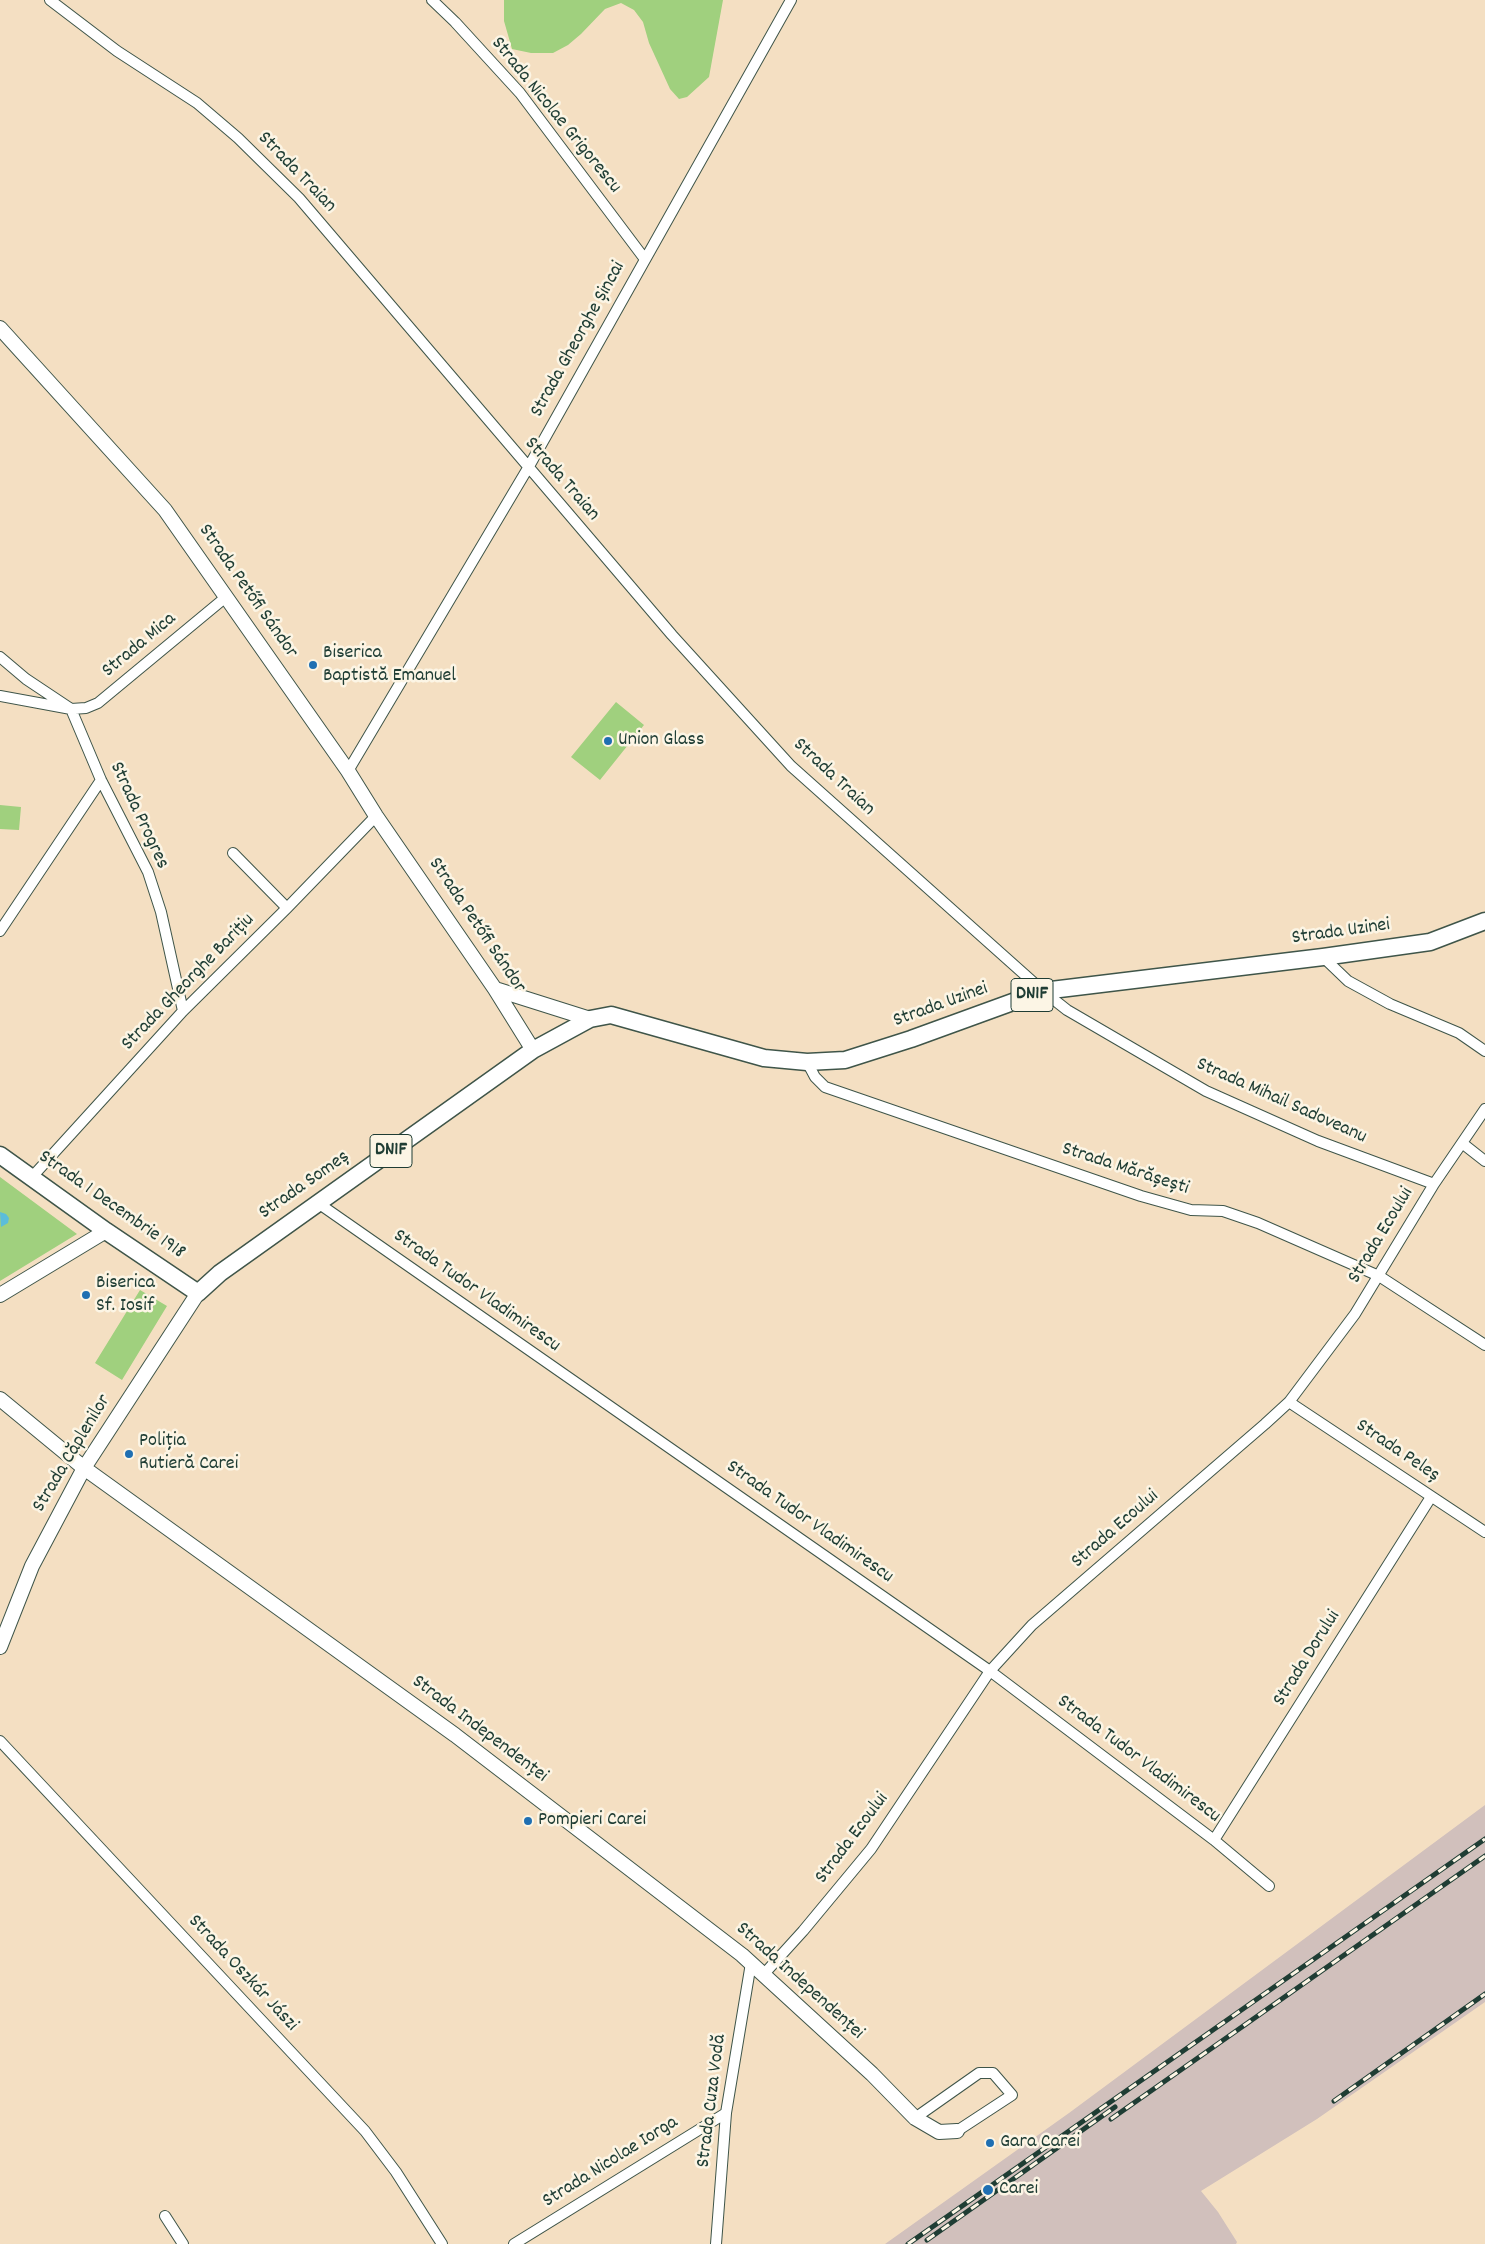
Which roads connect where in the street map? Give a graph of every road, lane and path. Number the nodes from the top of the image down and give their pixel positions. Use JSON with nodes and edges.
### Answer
{"nodes":[{"id":1,"x":50,"y":0,"type":"edge"},
{"id":2,"x":432,"y":0,"type":"edge"},
{"id":3,"x":790,"y":0,"type":"edge"},
{"id":4,"x":644,"y":258,"type":"junction"},
{"id":5,"x":0,"y":328,"type":"edge"},
{"id":6,"x":528,"y":468,"type":"junction"},
{"id":7,"x":226,"y":597,"type":"junction"},
{"id":8,"x":0,"y":657,"type":"edge"},
{"id":9,"x":0,"y":696,"type":"edge"},
{"id":10,"x":71,"y":709,"type":"junction"},
{"id":11,"x":348,"y":771,"type":"junction"},
{"id":12,"x":101,"y":780,"type":"junction"},
{"id":13,"x":376,"y":816,"type":"junction"},
{"id":14,"x":233,"y":853,"type":"dead end"},
{"id":15,"x":287,"y":908,"type":"junction"},
{"id":16,"x":1485,"y":921,"type":"edge"},
{"id":17,"x":0,"y":931,"type":"edge"},
{"id":18,"x":1323,"y":957,"type":"junction"},
{"id":19,"x":495,"y":989,"type":"junction"},
{"id":20,"x":1043,"y":992,"type":"junction"},
{"id":21,"x":183,"y":1011,"type":"junction"},
{"id":22,"x":590,"y":1019,"type":"junction"},
{"id":23,"x":533,"y":1050,"type":"junction"},
{"id":24,"x":1485,"y":1051,"type":"edge"},
{"id":25,"x":807,"y":1062,"type":"junction"},
{"id":26,"x":1485,"y":1110,"type":"edge"},
{"id":27,"x":1462,"y":1143,"type":"junction"},
{"id":28,"x":0,"y":1155,"type":"edge"},
{"id":29,"x":1485,"y":1161,"type":"edge"},
{"id":30,"x":32,"y":1177,"type":"junction"},
{"id":31,"x":1434,"y":1184,"type":"junction"},
{"id":32,"x":318,"y":1203,"type":"junction"},
{"id":33,"x":106,"y":1231,"type":"junction"},
{"id":34,"x":1379,"y":1276,"type":"junction"},
{"id":35,"x":198,"y":1292,"type":"junction"},
{"id":36,"x":0,"y":1295,"type":"edge"},
{"id":37,"x":1485,"y":1345,"type":"edge"},
{"id":38,"x":0,"y":1399,"type":"edge"},
{"id":39,"x":1289,"y":1402,"type":"junction"},
{"id":40,"x":84,"y":1468,"type":"junction"},
{"id":41,"x":1431,"y":1497,"type":"junction"},
{"id":42,"x":1485,"y":1532,"type":"edge"},
{"id":43,"x":1,"y":1642,"type":"edge"},
{"id":44,"x":990,"y":1671,"type":"junction"},
{"id":45,"x":0,"y":1741,"type":"edge"},
{"id":46,"x":1214,"y":1840,"type":"junction"},
{"id":47,"x":1269,"y":1886,"type":"dead end"},
{"id":48,"x":751,"y":1963,"type":"junction"},
{"id":49,"x":764,"y":1974,"type":"junction"},
{"id":50,"x":726,"y":2113,"type":"junction"},
{"id":51,"x":915,"y":2118,"type":"junction"},
{"id":52,"x":957,"y":2131,"type":"joint"},
{"id":53,"x":165,"y":2216,"type":"dead end"},
{"id":54,"x":183,"y":2244,"type":"edge"},
{"id":55,"x":442,"y":2244,"type":"edge"},
{"id":56,"x":514,"y":2244,"type":"edge"},
{"id":57,"x":716,"y":2244,"type":"edge"}],
"edges":[{"from":1,"to":6,"type":"street","name":"Strada Traian"},
{"from":2,"to":4,"type":"street","name":"Strada Nicolae Grigorescu"},
{"from":3,"to":4,"type":"street","name":"Strada Gheorghe Șincai"},
{"from":4,"to":6,"type":"street","name":"Strada Gheorghe Șincai"},
{"from":5,"to":7,"type":"main road","name":"Strada Petőfi Sándor"},
{"from":6,"to":11,"type":"street","name":"Strada Gheorghe Șincai"},
{"from":6,"to":20,"type":"street","name":"Strada Traian"},
{"from":7,"to":10,"type":"street","name":"Strada Mica"},
{"from":7,"to":11,"type":"main road","name":"Strada Petőfi Sándor"},
{"from":8,"to":10,"type":"street"},
{"from":9,"to":10,"type":"street"},
{"from":10,"to":12,"type":"street","name":"Strada Progres"},
{"from":11,"to":13,"type":"main road","name":"Strada Petőfi Sándor"},
{"from":12,"to":17,"type":"street"},
{"from":12,"to":21,"type":"street","name":"Strada Progres"},
{"from":13,"to":15,"type":"street","name":"Strada Gheorghe Barițiu"},
{"from":13,"to":19,"type":"main road","name":"Strada Petőfi Sándor"},
{"from":14,"to":15,"type":"street"},
{"from":15,"to":21,"type":"street","name":"Strada Gheorghe Barițiu"},
{"from":16,"to":18,"type":"main road","name":"Strada Uzinei","number":"DN1F"},
{"from":18,"to":20,"type":"main road","name":"Strada Uzinei","number":"DN1F"},
{"from":18,"to":24,"type":"street"},
{"from":19,"to":22,"type":"main road"},
{"from":19,"to":23,"type":"main road","name":"Strada Petőfi Sándor"},
{"from":20,"to":25,"type":"main road","name":"Strada Uzinei","number":"DN1F"},
{"from":20,"to":31,"type":"street","name":"Strada Mihail Sadoveanu"},
{"from":21,"to":30,"type":"street","name":"Strada Gheorghe Barițiu"},
{"from":22,"to":23,"type":"main road","name":"Strada Someș","number":"DN1F"},
{"from":22,"to":25,"type":"main road","name":"Strada Uzinei","number":"DN1F"},
{"from":23,"to":32,"type":"main road","name":"Strada Someș","number":"DN1F"},
{"from":25,"to":34,"type":"street","name":"Strada Mărășești"},
{"from":26,"to":27,"type":"street","name":"Strada Ecoului"},
{"from":27,"to":29,"type":"street"},
{"from":27,"to":31,"type":"street","name":"Strada Ecoului"},
{"from":28,"to":30,"type":"main road","name":"Strada 1 Decembrie 1918"},
{"from":30,"to":33,"type":"main road","name":"Strada 1 Decembrie 1918"},
{"from":31,"to":34,"type":"street","name":"Strada Ecoului"},
{"from":32,"to":35,"type":"main road","name":"Strada Someș","number":"DN1F"},
{"from":32,"to":44,"type":"street","name":"Strada Tudor Vladimirescu"},
{"from":33,"to":35,"type":"main road","name":"Strada 1 Decembrie 1918"},
{"from":33,"to":36,"type":"main road"},
{"from":34,"to":37,"type":"street","name":"Strada Mărășești"},
{"from":34,"to":39,"type":"street","name":"Strada Ecoului"},
{"from":35,"to":40,"type":"main road","name":"Strada Căplenilor"},
{"from":38,"to":40,"type":"main road","name":"Strada Independenței"},
{"from":39,"to":41,"type":"street","name":"Strada Peleș"},
{"from":39,"to":44,"type":"street","name":"Strada Ecoului"},
{"from":40,"to":43,"type":"main road","name":"Strada Căplenilor"},
{"from":40,"to":48,"type":"main road","name":"Strada Independenței"},
{"from":41,"to":42,"type":"street","name":"Strada Peleș"},
{"from":41,"to":46,"type":"street","name":"Strada Dorului"},
{"from":44,"to":46,"type":"street","name":"Strada Tudor Vladimirescu"},
{"from":44,"to":49,"type":"street","name":"Strada Ecoului"},
{"from":45,"to":55,"type":"street","name":"Strada Oszkár Jászi"},
{"from":46,"to":47,"type":"street","name":"Strada Tudor Vladimirescu"},
{"from":48,"to":49,"type":"main road","name":"Strada Independenței"},
{"from":48,"to":50,"type":"street","name":"Strada Cuza Vodă"},
{"from":49,"to":51,"type":"main road","name":"Strada Independenței"},
{"from":50,"to":56,"type":"street","name":"Strada Nicolae Iorga"},
{"from":50,"to":57,"type":"street","name":"Strada Cuza Vodă"},
{"from":51,"to":52,"type":"main road","name":"Strada Independenței"},
{"from":51,"to":52,"type":"street","name":"Strada Independenței"},
{"from":53,"to":54,"type":"street"}]}
